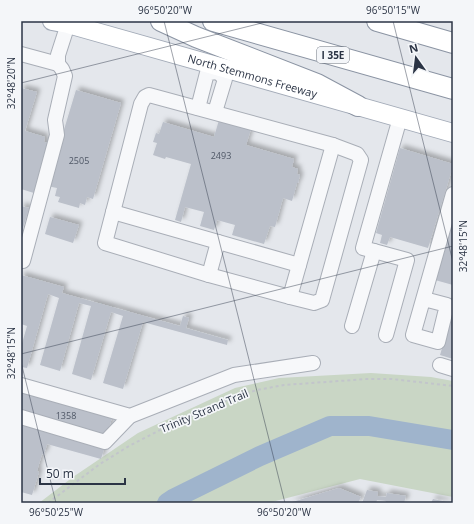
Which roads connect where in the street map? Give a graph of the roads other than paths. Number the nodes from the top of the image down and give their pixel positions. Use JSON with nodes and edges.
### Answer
{"nodes":[{"id":1,"x":161,"y":21,"type":"edge"},
{"id":2,"x":213,"y":21,"type":"edge"},
{"id":3,"x":376,"y":21,"type":"edge"},
{"id":4,"x":60,"y":22,"type":"edge"},
{"id":5,"x":453,"y":43,"type":"edge"},
{"id":6,"x":21,"y":54,"type":"edge"},
{"id":7,"x":58,"y":64,"type":"junction"},
{"id":8,"x":218,"y":69,"type":"junction"},
{"id":9,"x":453,"y":89,"type":"edge"},
{"id":10,"x":358,"y":106,"type":"junction"},
{"id":11,"x":198,"y":108,"type":"junction"},
{"id":12,"x":215,"y":112,"type":"junction"},
{"id":13,"x":400,"y":118,"type":"junction"},
{"id":14,"x":453,"y":133,"type":"edge"},
{"id":15,"x":333,"y":145,"type":"junction"},
{"id":16,"x":453,"y":194,"type":"edge"},
{"id":17,"x":113,"y":212,"type":"junction"},
{"id":18,"x":218,"y":242,"type":"junction"},
{"id":19,"x":374,"y":251,"type":"junction"},
{"id":20,"x":23,"y":260,"type":"dead end"},
{"id":21,"x":299,"y":265,"type":"junction"},
{"id":22,"x":209,"y":275,"type":"junction"},
{"id":23,"x":290,"y":297,"type":"junction"},
{"id":24,"x":424,"y":299,"type":"dead end"},
{"id":25,"x":352,"y":326,"type":"dead end"},
{"id":26,"x":386,"y":335,"type":"dead end"},
{"id":27,"x":313,"y":363,"type":"dead end"},
{"id":28,"x":21,"y":385,"type":"edge"},
{"id":29,"x":130,"y":416,"type":"junction"},
{"id":30,"x":21,"y":417,"type":"edge"}],
"edges":[{"from":1,"to":10,"type":"highway"},
{"from":2,"to":9,"type":"highway","number":"I 35E"},
{"from":3,"to":5,"type":"highway"},
{"from":4,"to":7,"type":"lane"},
{"from":4,"to":8,"type":"main road","name":"North Stemmons Freeway"},
{"from":6,"to":7,"type":"lane"},
{"from":7,"to":20,"type":"lane"},
{"from":8,"to":10,"type":"main road","name":"North Stemmons Freeway"},
{"from":8,"to":11,"type":"lane"},
{"from":8,"to":12,"type":"lane"},
{"from":10,"to":13,"type":"main road","name":"North Stemmons Freeway"},
{"from":11,"to":12,"type":"lane"},
{"from":11,"to":17,"type":"lane"},
{"from":12,"to":15,"type":"lane"},
{"from":13,"to":14,"type":"main road","name":"North Stemmons Freeway"},
{"from":13,"to":19,"type":"lane"},
{"from":15,"to":21,"type":"lane"},
{"from":15,"to":23,"type":"lane"},
{"from":16,"to":24,"type":"lane"},
{"from":17,"to":18,"type":"lane"},
{"from":17,"to":22,"type":"lane"},
{"from":18,"to":21,"type":"lane"},
{"from":18,"to":22,"type":"lane"},
{"from":19,"to":25,"type":"lane"},
{"from":19,"to":26,"type":"lane"},
{"from":21,"to":23,"type":"lane"},
{"from":22,"to":23,"type":"lane"},
{"from":27,"to":29,"type":"lane"},
{"from":28,"to":29,"type":"lane"},
{"from":29,"to":30,"type":"lane"}]}
